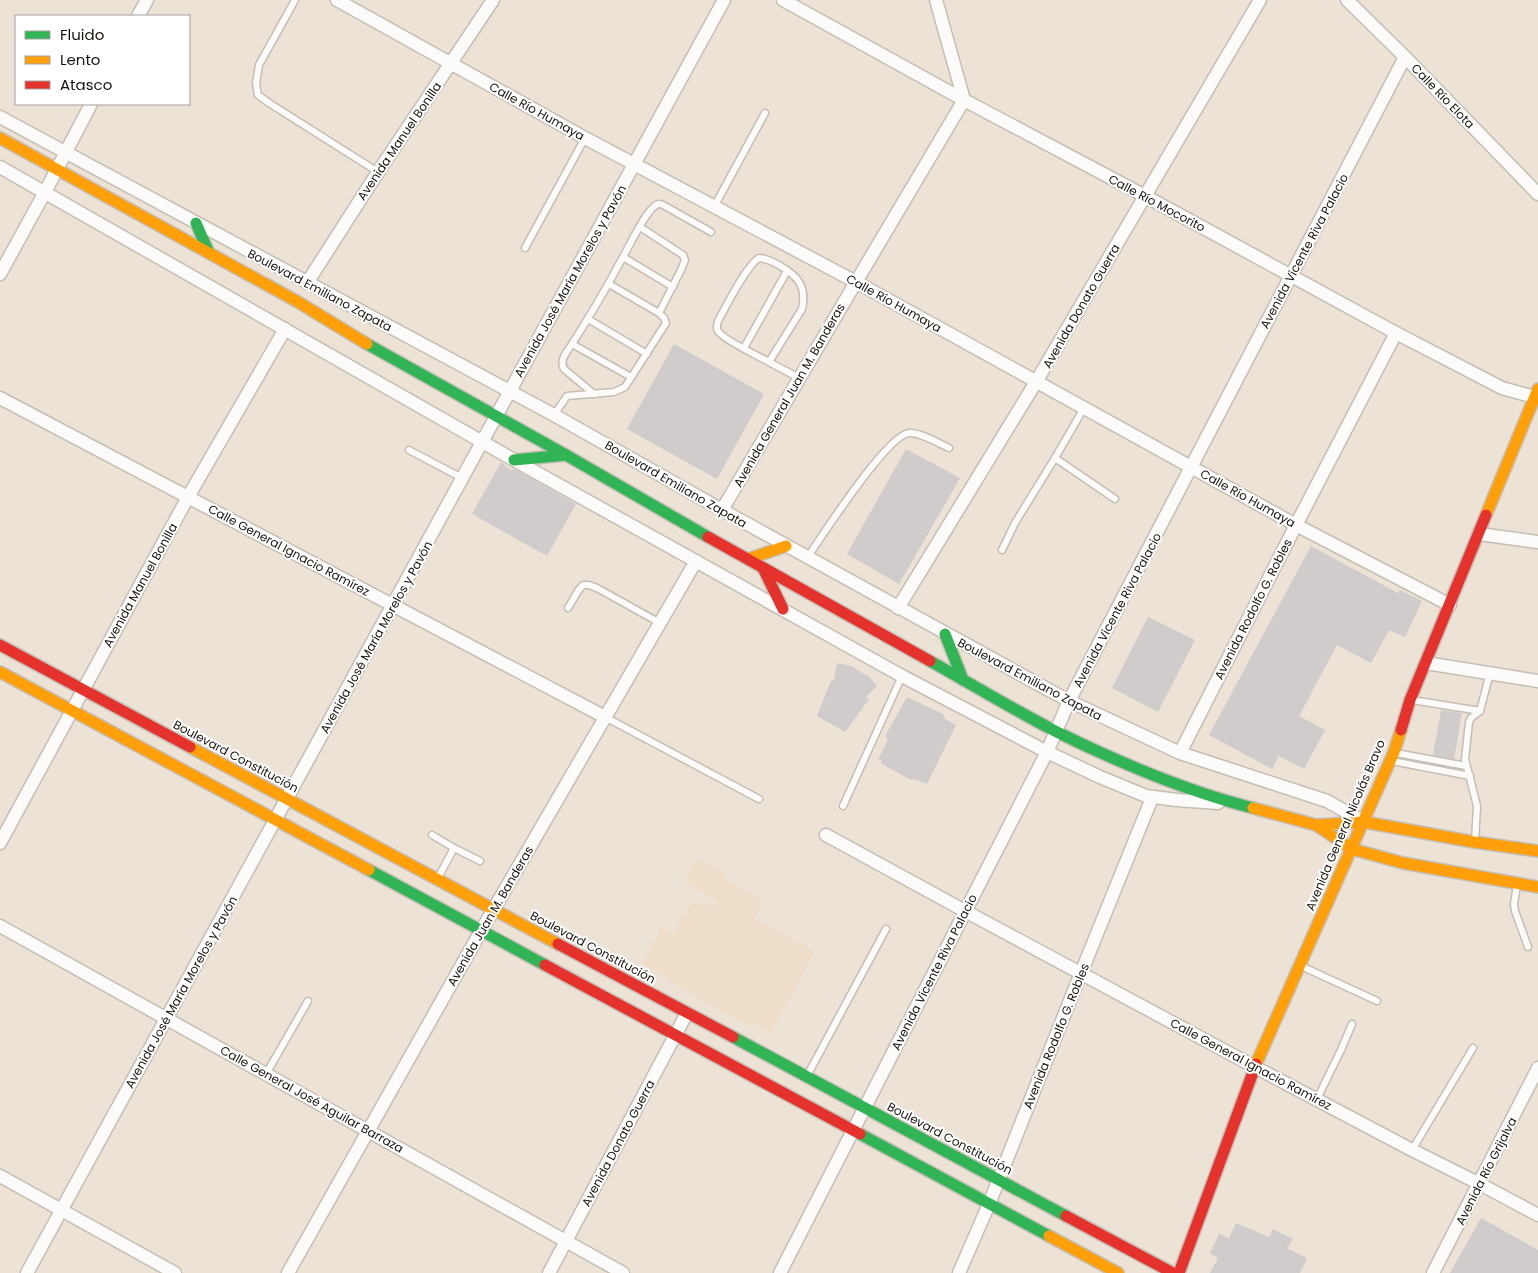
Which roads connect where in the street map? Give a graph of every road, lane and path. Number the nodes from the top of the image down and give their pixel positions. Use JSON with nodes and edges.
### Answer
{"nodes":[{"id":1,"x":147,"y":0,"type":"edge"},
{"id":2,"x":295,"y":0,"type":"edge"},
{"id":3,"x":338,"y":0,"type":"edge"},
{"id":4,"x":493,"y":0,"type":"edge"},
{"id":5,"x":724,"y":0,"type":"edge"},
{"id":6,"x":783,"y":0,"type":"edge"},
{"id":7,"x":936,"y":0,"type":"edge"},
{"id":8,"x":1260,"y":0,"type":"edge"},
{"id":9,"x":1347,"y":0,"type":"edge"},
{"id":10,"x":139,"y":15,"type":"edge"},
{"id":11,"x":1405,"y":57,"type":"junction"},
{"id":12,"x":452,"y":63,"type":"junction"},
{"id":13,"x":964,"y":100,"type":"junction"},
{"id":14,"x":90,"y":105,"type":"edge"},
{"id":15,"x":765,"y":113,"type":"dead end"},
{"id":16,"x":0,"y":117,"type":"edge"},
{"id":17,"x":0,"y":138,"type":"edge"},
{"id":18,"x":585,"y":138,"type":"junction"},
{"id":19,"x":65,"y":152,"type":"junction"},
{"id":20,"x":634,"y":164,"type":"junction"},
{"id":21,"x":0,"y":167,"type":"edge"},
{"id":22,"x":56,"y":169,"type":"junction"},
{"id":23,"x":378,"y":172,"type":"junction"},
{"id":24,"x":45,"y":192,"type":"junction"},
{"id":25,"x":1538,"y":194,"type":"edge"},
{"id":26,"x":1145,"y":196,"type":"junction"},
{"id":27,"x":714,"y":207,"type":"junction"},
{"id":28,"x":196,"y":223,"type":"junction"},
{"id":29,"x":640,"y":227,"type":"junction"},
{"id":30,"x":711,"y":232,"type":"dead end"},
{"id":31,"x":525,"y":248,"type":"dead end"},
{"id":32,"x":209,"y":253,"type":"junction"},
{"id":33,"x":623,"y":257,"type":"junction"},
{"id":34,"x":787,"y":270,"type":"junction"},
{"id":35,"x":0,"y":274,"type":"edge"},
{"id":36,"x":1291,"y":276,"type":"junction"},
{"id":37,"x":856,"y":282,"type":"junction"},
{"id":38,"x":307,"y":283,"type":"junction"},
{"id":39,"x":608,"y":284,"type":"junction"},
{"id":40,"x":673,"y":287,"type":"junction"},
{"id":41,"x":659,"y":313,"type":"junction"},
{"id":42,"x":588,"y":319,"type":"junction"},
{"id":43,"x":285,"y":329,"type":"junction"},
{"id":44,"x":1396,"y":334,"type":"junction"},
{"id":45,"x":572,"y":344,"type":"junction"},
{"id":46,"x":744,"y":348,"type":"junction"},
{"id":47,"x":647,"y":354,"type":"junction"},
{"id":48,"x":769,"y":362,"type":"junction"},
{"id":49,"x":632,"y":377,"type":"junction"},
{"id":50,"x":799,"y":378,"type":"junction"},
{"id":51,"x":1036,"y":382,"type":"junction"},
{"id":52,"x":510,"y":391,"type":"junction"},
{"id":53,"x":594,"y":394,"type":"junction"},
{"id":54,"x":1537,"y":395,"type":"edge"},
{"id":55,"x":0,"y":398,"type":"edge"},
{"id":56,"x":1084,"y":408,"type":"junction"},
{"id":57,"x":554,"y":415,"type":"junction"},
{"id":58,"x":496,"y":417,"type":"junction"},
{"id":59,"x":482,"y":442,"type":"junction"},
{"id":60,"x":949,"y":448,"type":"dead end"},
{"id":61,"x":409,"y":450,"type":"dead end"},
{"id":62,"x":566,"y":455,"type":"junction"},
{"id":63,"x":1055,"y":458,"type":"junction"},
{"id":64,"x":514,"y":460,"type":"junction"},
{"id":65,"x":1191,"y":467,"type":"junction"},
{"id":66,"x":462,"y":478,"type":"junction"},
{"id":67,"x":188,"y":497,"type":"junction"},
{"id":68,"x":1115,"y":499,"type":"dead end"},
{"id":69,"x":722,"y":510,"type":"junction"},
{"id":70,"x":1296,"y":524,"type":"junction"},
{"id":71,"x":1479,"y":534,"type":"junction"},
{"id":72,"x":1538,"y":542,"type":"edge"},
{"id":73,"x":786,"y":546,"type":"junction"},
{"id":74,"x":1002,"y":550,"type":"dead end"},
{"id":75,"x":807,"y":558,"type":"junction"},
{"id":76,"x":748,"y":559,"type":"junction"},
{"id":77,"x":696,"y":561,"type":"junction"},
{"id":78,"x":763,"y":568,"type":"junction"},
{"id":79,"x":393,"y":605,"type":"junction"},
{"id":80,"x":1450,"y":605,"type":"junction"},
{"id":81,"x":568,"y":608,"type":"dead end"},
{"id":82,"x":898,"y":608,"type":"junction"},
{"id":83,"x":783,"y":609,"type":"junction"},
{"id":84,"x":660,"y":623,"type":"junction"},
{"id":85,"x":945,"y":634,"type":"junction"},
{"id":86,"x":0,"y":645,"type":"edge"},
{"id":87,"x":1426,"y":663,"type":"junction"},
{"id":88,"x":0,"y":672,"type":"edge"},
{"id":89,"x":1490,"y":674,"type":"junction"},
{"id":90,"x":902,"y":676,"type":"junction"},
{"id":91,"x":963,"y":680,"type":"junction"},
{"id":92,"x":1538,"y":681,"type":"edge"},
{"id":93,"x":83,"y":690,"type":"junction"},
{"id":94,"x":1410,"y":700,"type":"junction"},
{"id":95,"x":1069,"y":701,"type":"junction"},
{"id":96,"x":72,"y":711,"type":"junction"},
{"id":97,"x":1480,"y":711,"type":"junction"},
{"id":98,"x":605,"y":717,"type":"junction"},
{"id":99,"x":1056,"y":731,"type":"junction"},
{"id":100,"x":1047,"y":752,"type":"junction"},
{"id":101,"x":1180,"y":753,"type":"junction"},
{"id":102,"x":1392,"y":756,"type":"junction"},
{"id":103,"x":1466,"y":766,"type":"junction"},
{"id":104,"x":1470,"y":776,"type":"junction"},
{"id":105,"x":1152,"y":798,"type":"junction"},
{"id":106,"x":287,"y":799,"type":"junction"},
{"id":107,"x":759,"y":799,"type":"dead end"},
{"id":108,"x":1232,"y":803,"type":"junction"},
{"id":109,"x":843,"y":806,"type":"dead end"},
{"id":110,"x":275,"y":821,"type":"junction"},
{"id":111,"x":1364,"y":822,"type":"junction"},
{"id":112,"x":1316,"y":825,"type":"junction"},
{"id":113,"x":432,"y":835,"type":"dead end"},
{"id":114,"x":826,"y":835,"type":"dead end"},
{"id":115,"x":1474,"y":842,"type":"junction"},
{"id":116,"x":0,"y":843,"type":"edge"},
{"id":117,"x":454,"y":848,"type":"junction"},
{"id":118,"x":1352,"y":849,"type":"junction"},
{"id":119,"x":1538,"y":851,"type":"edge"},
{"id":120,"x":480,"y":861,"type":"dead end"},
{"id":121,"x":437,"y":879,"type":"junction"},
{"id":122,"x":1517,"y":884,"type":"junction"},
{"id":123,"x":1538,"y":887,"type":"edge"},
{"id":124,"x":494,"y":909,"type":"junction"},
{"id":125,"x":965,"y":911,"type":"junction"},
{"id":126,"x":0,"y":926,"type":"edge"},
{"id":127,"x":886,"y":929,"type":"dead end"},
{"id":128,"x":481,"y":931,"type":"junction"},
{"id":129,"x":1528,"y":947,"type":"dead end"},
{"id":130,"x":1299,"y":965,"type":"junction"},
{"id":131,"x":1081,"y":973,"type":"junction"},
{"id":132,"x":308,"y":1001,"type":"dead end"},
{"id":133,"x":1377,"y":1001,"type":"dead end"},
{"id":134,"x":687,"y":1013,"type":"junction"},
{"id":135,"x":167,"y":1019,"type":"junction"},
{"id":136,"x":1352,"y":1024,"type":"dead end"},
{"id":137,"x":676,"y":1036,"type":"junction"},
{"id":138,"x":1473,"y":1048,"type":"dead end"},
{"id":139,"x":1256,"y":1067,"type":"junction"},
{"id":140,"x":1538,"y":1068,"type":"edge"},
{"id":141,"x":266,"y":1074,"type":"junction"},
{"id":142,"x":807,"y":1077,"type":"junction"},
{"id":143,"x":1316,"y":1099,"type":"junction"},
{"id":144,"x":866,"y":1108,"type":"junction"},
{"id":145,"x":368,"y":1130,"type":"junction"},
{"id":146,"x":853,"y":1131,"type":"junction"},
{"id":147,"x":1412,"y":1150,"type":"junction"},
{"id":148,"x":0,"y":1176,"type":"edge"},
{"id":149,"x":998,"y":1179,"type":"junction"},
{"id":150,"x":1480,"y":1184,"type":"junction"},
{"id":151,"x":990,"y":1204,"type":"junction"},
{"id":152,"x":62,"y":1210,"type":"junction"},
{"id":153,"x":1538,"y":1215,"type":"edge"},
{"id":154,"x":566,"y":1241,"type":"junction"},
{"id":155,"x":27,"y":1273,"type":"edge"},
{"id":156,"x":175,"y":1273,"type":"edge"},
{"id":157,"x":288,"y":1273,"type":"edge"},
{"id":158,"x":549,"y":1273,"type":"edge"},
{"id":159,"x":623,"y":1273,"type":"edge"},
{"id":160,"x":780,"y":1273,"type":"edge"},
{"id":161,"x":959,"y":1273,"type":"edge"},
{"id":162,"x":1118,"y":1273,"type":"edge"},
{"id":163,"x":1174,"y":1273,"type":"edge"},
{"id":164,"x":1179,"y":1273,"type":"edge"},
{"id":165,"x":1433,"y":1273,"type":"edge"}],
"edges":[{"from":1,"to":10,"type":"street"},
{"from":2,"to":23,"type":"lane"},
{"from":3,"to":12,"type":"street","name":"Calle Río Humaya"},
{"from":4,"to":12,"type":"street","name":"Avenida Manuel Bonilla"},
{"from":5,"to":20,"type":"street","name":"Avenida José María Morelos y Pavón"},
{"from":6,"to":13,"type":"street","name":"Calle Río Mocorito"},
{"from":7,"to":13,"type":"street"},
{"from":8,"to":26,"type":"street","name":"Avenida Donato Guerra"},
{"from":9,"to":11,"type":"street","name":"Calle Río Elota"},
{"from":11,"to":25,"type":"street","name":"Calle Río Elota"},
{"from":11,"to":36,"type":"street","name":"Avenida Vicente Riva Palacio"},
{"from":12,"to":18,"type":"street","name":"Calle Río Humaya"},
{"from":12,"to":23,"type":"street","name":"Avenida Manuel Bonilla"},
{"from":13,"to":26,"type":"street","name":"Calle Río Mocorito"},
{"from":13,"to":37,"type":"street","name":"Avenida General Juan M. Banderas"},
{"from":14,"to":19,"type":"street"},
{"from":15,"to":27,"type":"lane"},
{"from":16,"to":19,"type":"street","name":"Boulevard Emiliano Zapata"},
{"from":17,"to":22,"type":"main road","name":"Boulevard Emiliano Zapata"},
{"from":18,"to":20,"type":"street","name":"Calle Río Humaya"},
{"from":18,"to":31,"type":"lane"},
{"from":19,"to":22,"type":"street"},
{"from":19,"to":28,"type":"street","name":"Boulevard Emiliano Zapata"},
{"from":20,"to":27,"type":"street","name":"Calle Río Humaya"},
{"from":20,"to":52,"type":"street","name":"Avenida José María Morelos y Pavón"},
{"from":21,"to":24,"type":"street","name":"Boulevard Emiliano Zapata"},
{"from":22,"to":24,"type":"street"},
{"from":22,"to":32,"type":"main road","name":"Boulevard Emiliano Zapata"},
{"from":23,"to":38,"type":"street","name":"Avenida Manuel Bonilla"},
{"from":24,"to":35,"type":"street"},
{"from":24,"to":43,"type":"street","name":"Boulevard Emiliano Zapata"},
{"from":26,"to":36,"type":"street","name":"Calle Río Mocorito"},
{"from":26,"to":51,"type":"street","name":"Avenida Donato Guerra"},
{"from":27,"to":37,"type":"street","name":"Calle Río Humaya"},
{"from":28,"to":32,"type":"main road"},
{"from":28,"to":38,"type":"street","name":"Boulevard Emiliano Zapata"},
{"from":29,"to":30,"type":"lane"},
{"from":29,"to":33,"type":"lane"},
{"from":29,"to":40,"type":"lane"},
{"from":32,"to":58,"type":"main road","name":"Boulevard Emiliano Zapata"},
{"from":33,"to":39,"type":"lane"},
{"from":33,"to":40,"type":"lane"},
{"from":34,"to":46,"type":"lane"},
{"from":34,"to":46,"type":"lane"},
{"from":34,"to":48,"type":"lane"},
{"from":36,"to":44,"type":"street","name":"Calle Río Mocorito"},
{"from":36,"to":65,"type":"street","name":"Avenida Vicente Riva Palacio"},
{"from":37,"to":50,"type":"street","name":"Avenida General Juan M. Banderas"},
{"from":37,"to":51,"type":"street","name":"Calle Río Humaya"},
{"from":38,"to":52,"type":"street","name":"Boulevard Emiliano Zapata"},
{"from":39,"to":41,"type":"lane"},
{"from":39,"to":42,"type":"lane"},
{"from":40,"to":41,"type":"lane"},
{"from":41,"to":47,"type":"lane"},
{"from":42,"to":45,"type":"lane"},
{"from":42,"to":47,"type":"lane"},
{"from":43,"to":59,"type":"street","name":"Boulevard Emiliano Zapata"},
{"from":43,"to":67,"type":"street","name":"Avenida Manuel Bonilla"},
{"from":44,"to":54,"type":"street","name":"Calle Río Mocorito"},
{"from":44,"to":70,"type":"street","name":"Avenida Rodolfo G. Robles"},
{"from":45,"to":49,"type":"lane"},
{"from":45,"to":53,"type":"lane"},
{"from":46,"to":48,"type":"lane"},
{"from":47,"to":49,"type":"lane"},
{"from":48,"to":50,"type":"lane"},
{"from":49,"to":53,"type":"lane"},
{"from":50,"to":69,"type":"street","name":"Avenida General Juan M. Banderas"},
{"from":51,"to":56,"type":"street","name":"Calle Río Humaya"},
{"from":51,"to":82,"type":"street","name":"Avenida Donato Guerra"},
{"from":52,"to":57,"type":"street","name":"Boulevard Emiliano Zapata"},
{"from":52,"to":58,"type":"street","name":"Avenida José María Morelos y Pavón"},
{"from":53,"to":57,"type":"lane"},
{"from":54,"to":71,"type":"main road","name":"Avenida General Nicolás Bravo"},
{"from":55,"to":67,"type":"street","name":"Calle General Ignacio Ramírez"},
{"from":56,"to":63,"type":"lane"},
{"from":56,"to":65,"type":"street","name":"Calle Río Humaya"},
{"from":57,"to":69,"type":"street","name":"Boulevard Emiliano Zapata"},
{"from":58,"to":59,"type":"street","name":"Avenida José María Morelos y Pavón"},
{"from":58,"to":62,"type":"main road","name":"Boulevard Emiliano Zapata"},
{"from":59,"to":64,"type":"street","name":"Boulevard Emiliano Zapata"},
{"from":59,"to":66,"type":"street","name":"Avenida José María Morelos y Pavón"},
{"from":60,"to":75,"type":"lane"},
{"from":61,"to":66,"type":"lane"},
{"from":62,"to":64,"type":"main road"},
{"from":62,"to":76,"type":"main road","name":"Boulevard Emiliano Zapata"},
{"from":63,"to":68,"type":"lane"},
{"from":63,"to":74,"type":"lane"},
{"from":64,"to":77,"type":"street","name":"Boulevard Emiliano Zapata"},
{"from":65,"to":70,"type":"street","name":"Calle Río Humaya"},
{"from":65,"to":95,"type":"street","name":"Avenida Vicente Riva Palacio"},
{"from":66,"to":79,"type":"street","name":"Avenida José María Morelos y Pavón"},
{"from":67,"to":79,"type":"street","name":"Calle General Ignacio Ramírez"},
{"from":67,"to":93,"type":"street","name":"Avenida Manuel Bonilla"},
{"from":69,"to":73,"type":"street","name":"Boulevard Emiliano Zapata"},
{"from":70,"to":80,"type":"street","name":"Calle Río Humaya"},
{"from":70,"to":101,"type":"street","name":"Avenida Rodolfo G. Robles"},
{"from":71,"to":72,"type":"street"},
{"from":71,"to":80,"type":"main road","name":"Avenida General Nicolás Bravo"},
{"from":73,"to":75,"type":"street","name":"Boulevard Emiliano Zapata"},
{"from":73,"to":76,"type":"main road"},
{"from":75,"to":82,"type":"street","name":"Boulevard Emiliano Zapata"},
{"from":76,"to":78,"type":"main road","name":"Boulevard Emiliano Zapata"},
{"from":77,"to":83,"type":"street","name":"Boulevard Emiliano Zapata"},
{"from":77,"to":84,"type":"street","name":"Avenida Juan M. Banderas"},
{"from":78,"to":83,"type":"main road"},
{"from":78,"to":91,"type":"main road","name":"Boulevard Emiliano Zapata"},
{"from":79,"to":98,"type":"street","name":"Calle General Ignacio Ramírez"},
{"from":79,"to":106,"type":"street","name":"Avenida José María Morelos y Pavón"},
{"from":80,"to":87,"type":"main road","name":"Avenida General Nicolás Bravo"},
{"from":81,"to":84,"type":"lane"},
{"from":82,"to":85,"type":"street","name":"Boulevard Emiliano Zapata"},
{"from":83,"to":90,"type":"street","name":"Boulevard Emiliano Zapata"},
{"from":84,"to":98,"type":"street","name":"Avenida Juan M. Banderas"},
{"from":85,"to":91,"type":"main road"},
{"from":85,"to":95,"type":"street","name":"Boulevard Emiliano Zapata"},
{"from":86,"to":93,"type":"main road","name":"Boulevard Constitución"},
{"from":87,"to":89,"type":"street"},
{"from":87,"to":94,"type":"main road","name":"Avenida General Nicolás Bravo"},
{"from":88,"to":96,"type":"main road"},
{"from":89,"to":92,"type":"street"},
{"from":89,"to":97,"type":"lane"},
{"from":90,"to":100,"type":"street","name":"Boulevard Emiliano Zapata"},
{"from":90,"to":109,"type":"lane"},
{"from":91,"to":99,"type":"main road","name":"Boulevard Emiliano Zapata"},
{"from":93,"to":96,"type":"street","name":"Avenida Manuel Bonilla"},
{"from":93,"to":106,"type":"main road","name":"Boulevard Constitución"},
{"from":94,"to":97,"type":"lane"},
{"from":94,"to":102,"type":"main road","name":"Avenida General Nicolás Bravo"},
{"from":95,"to":99,"type":"street","name":"Avenida Vicente Riva Palacio"},
{"from":95,"to":101,"type":"street","name":"Boulevard Emiliano Zapata"},
{"from":96,"to":110,"type":"main road"},
{"from":96,"to":116,"type":"street","name":"Avenida Manuel Bonilla"},
{"from":97,"to":103,"type":"lane"},
{"from":98,"to":107,"type":"lane"},
{"from":98,"to":124,"type":"street","name":"Avenida Juan M. Banderas"},
{"from":99,"to":100,"type":"street","name":"Avenida Vicente Riva Palacio"},
{"from":99,"to":108,"type":"main road","name":"Boulevard Emiliano Zapata"},
{"from":100,"to":105,"type":"street","name":"Boulevard Emiliano Zapata"},
{"from":100,"to":125,"type":"street","name":"Avenida Vicente Riva Palacio"},
{"from":101,"to":111,"type":"street","name":"Boulevard Emiliano Zapata"},
{"from":102,"to":103,"type":"lane"},
{"from":102,"to":104,"type":"lane"},
{"from":102,"to":111,"type":"main road","name":"Avenida General Nicolás Bravo"},
{"from":103,"to":104,"type":"lane"},
{"from":104,"to":115,"type":"lane"},
{"from":105,"to":108,"type":"street","name":"Boulevard Emiliano Zapata"},
{"from":105,"to":131,"type":"street","name":"Avenida Rodolfo G. Robles"},
{"from":106,"to":110,"type":"street","name":"Avenida José María Morelos y Pavón"},
{"from":106,"to":121,"type":"main road","name":"Boulevard Constitución"},
{"from":108,"to":112,"type":"main road","name":"Boulevard Emiliano Zapata"},
{"from":110,"to":128,"type":"main road"},
{"from":110,"to":135,"type":"street","name":"Avenida José María Morelos y Pavón"},
{"from":111,"to":112,"type":"main road","name":"Boulevard Emiliano Zapata"},
{"from":111,"to":115,"type":"main road","name":"Boulevard Emiliano Zapata"},
{"from":111,"to":118,"type":"main road","name":"Avenida General Nicolás Bravo"},
{"from":112,"to":118,"type":"main road","name":"Boulevard Emiliano Zapata"},
{"from":113,"to":117,"type":"lane"},
{"from":114,"to":125,"type":"street","name":"Calle General Ignacio Ramírez"},
{"from":115,"to":119,"type":"main road","name":"Boulevard Emiliano Zapata"},
{"from":117,"to":120,"type":"lane"},
{"from":117,"to":121,"type":"lane"},
{"from":118,"to":122,"type":"main road","name":"Boulevard Emiliano Zapata"},
{"from":118,"to":130,"type":"main road","name":"Avenida General Nicolás Bravo"},
{"from":121,"to":124,"type":"main road","name":"Boulevard Constitución"},
{"from":122,"to":123,"type":"main road","name":"Boulevard Emiliano Zapata"},
{"from":122,"to":129,"type":"lane"},
{"from":124,"to":128,"type":"street","name":"Avenida Juan M. Banderas"},
{"from":124,"to":134,"type":"main road","name":"Boulevard Constitución"},
{"from":125,"to":131,"type":"street","name":"Calle General Ignacio Ramírez"},
{"from":125,"to":144,"type":"street","name":"Avenida Vicente Riva Palacio"},
{"from":126,"to":135,"type":"street","name":"Calle General José Aguilar Barraza"},
{"from":127,"to":142,"type":"lane"},
{"from":128,"to":137,"type":"main road"},
{"from":128,"to":145,"type":"street","name":"Avenida Juan M. Banderas"},
{"from":130,"to":133,"type":"lane"},
{"from":130,"to":139,"type":"main road","name":"Avenida General Nicolás Bravo"},
{"from":131,"to":139,"type":"street","name":"Calle General Ignacio Ramírez"},
{"from":131,"to":149,"type":"street","name":"Avenida Rodolfo G. Robles"},
{"from":132,"to":141,"type":"lane"},
{"from":134,"to":137,"type":"street","name":"Avenida Donato Guerra"},
{"from":134,"to":142,"type":"main road","name":"Boulevard Constitución"},
{"from":135,"to":141,"type":"street","name":"Calle General José Aguilar Barraza"},
{"from":135,"to":152,"type":"street","name":"Avenida José María Morelos y Pavón"},
{"from":136,"to":143,"type":"lane"},
{"from":137,"to":146,"type":"main road"},
{"from":137,"to":154,"type":"street","name":"Avenida Donato Guerra"},
{"from":138,"to":147,"type":"lane"},
{"from":139,"to":143,"type":"street","name":"Calle General Ignacio Ramírez"},
{"from":139,"to":164,"type":"main road","name":"Avenida General Nicolás Bravo"},
{"from":140,"to":150,"type":"street","name":"Avenida Río Grijalva"},
{"from":141,"to":145,"type":"street","name":"Calle General José Aguilar Barraza"},
{"from":142,"to":144,"type":"main road","name":"Boulevard Constitución"},
{"from":143,"to":147,"type":"street","name":"Calle General Ignacio Ramírez"},
{"from":144,"to":146,"type":"street","name":"Avenida Vicente Riva Palacio"},
{"from":144,"to":149,"type":"main road","name":"Boulevard Constitución"},
{"from":145,"to":154,"type":"street","name":"Calle General José Aguilar Barraza"},
{"from":145,"to":157,"type":"street","name":"Avenida Juan M. Banderas"},
{"from":146,"to":151,"type":"main road"},
{"from":146,"to":160,"type":"street","name":"Avenida Vicente Riva Palacio"},
{"from":147,"to":150,"type":"street","name":"Calle General Ignacio Ramírez"},
{"from":148,"to":152,"type":"street"},
{"from":149,"to":151,"type":"street","name":"Avenida Rodolfo G. Robles"},
{"from":149,"to":163,"type":"main road","name":"Boulevard Constitución"},
{"from":150,"to":153,"type":"street","name":"Calle General Ignacio Ramírez"},
{"from":150,"to":165,"type":"street","name":"Avenida Río Grijalva"},
{"from":151,"to":161,"type":"street","name":"Avenida Rodolfo G. Robles"},
{"from":151,"to":162,"type":"main road"},
{"from":152,"to":155,"type":"street","name":"Avenida José María Morelos y Pavón"},
{"from":152,"to":156,"type":"street"},
{"from":154,"to":158,"type":"street","name":"Avenida Donato Guerra"},
{"from":154,"to":159,"type":"street","name":"Calle General José Aguilar Barraza"}]}
